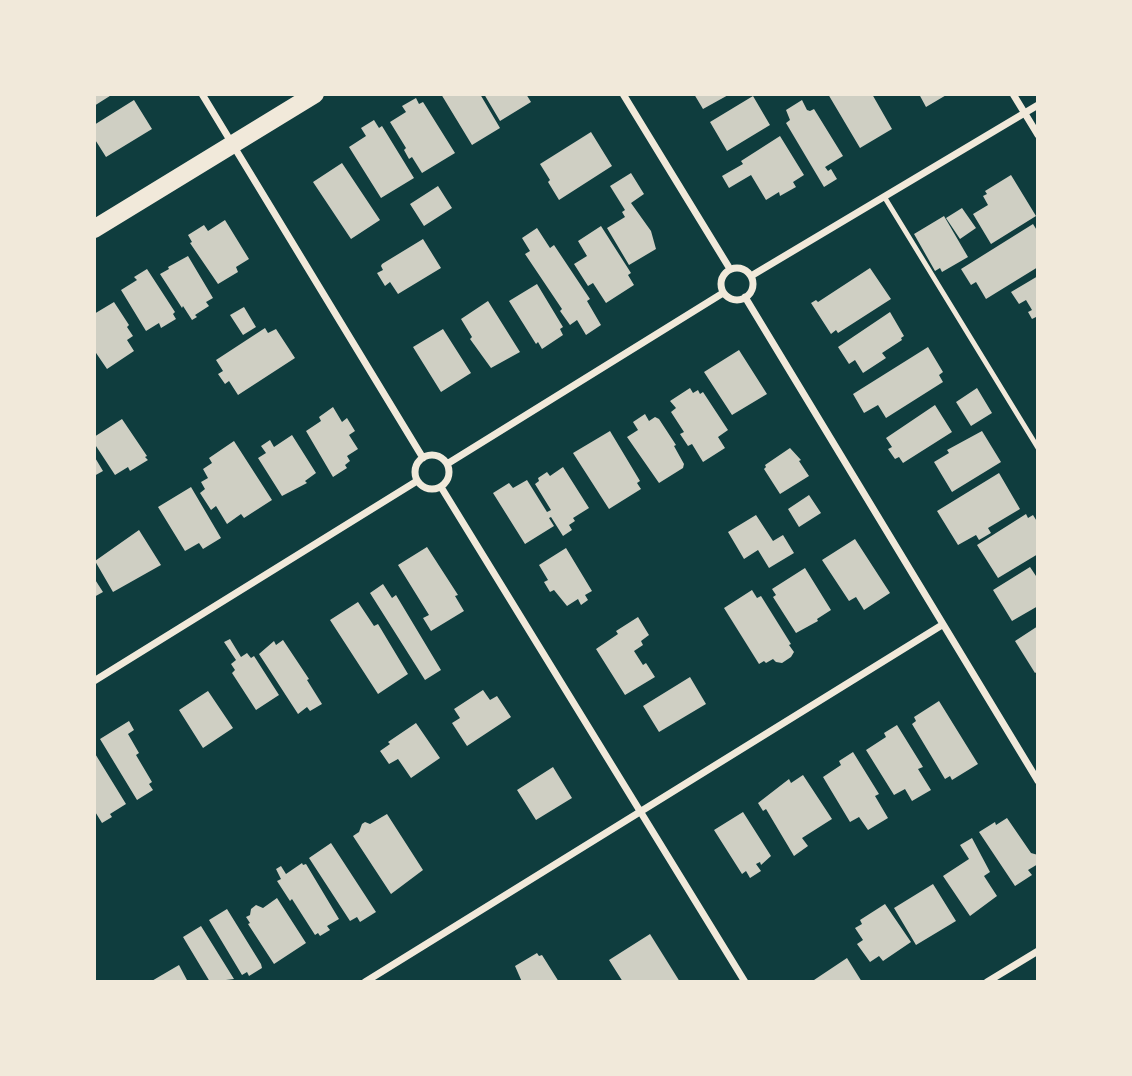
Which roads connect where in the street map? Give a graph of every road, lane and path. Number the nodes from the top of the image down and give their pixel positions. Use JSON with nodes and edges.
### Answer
{"nodes":[{"id":1,"x":202,"y":94,"type":"edge"},
{"id":2,"x":315,"y":94,"type":"edge"},
{"id":3,"x":623,"y":94,"type":"edge"},
{"id":4,"x":1013,"y":94,"type":"edge"},
{"id":5,"x":1038,"y":105,"type":"edge"},
{"id":6,"x":1024,"y":114,"type":"junction"},
{"id":7,"x":1038,"y":135,"type":"edge"},
{"id":8,"x":232,"y":145,"type":"junction"},
{"id":9,"x":885,"y":198,"type":"junction"},
{"id":10,"x":94,"y":229,"type":"edge"},
{"id":11,"x":730,"y":269,"type":"junction"},
{"id":12,"x":751,"y":276,"type":"junction"},
{"id":13,"x":723,"y":293,"type":"junction"},
{"id":14,"x":746,"y":297,"type":"junction"},
{"id":15,"x":1038,"y":448,"type":"edge"},
{"id":16,"x":423,"y":457,"type":"junction"},
{"id":17,"x":447,"y":464,"type":"junction"},
{"id":18,"x":417,"y":481,"type":"junction"},
{"id":19,"x":441,"y":487,"type":"junction"},
{"id":20,"x":942,"y":625,"type":"junction"},
{"id":21,"x":94,"y":681,"type":"edge"},
{"id":22,"x":1038,"y":781,"type":"edge"},
{"id":23,"x":641,"y":813,"type":"junction"},
{"id":24,"x":1038,"y":951,"type":"edge"},
{"id":25,"x":365,"y":982,"type":"edge"},
{"id":26,"x":745,"y":982,"type":"edge"},
{"id":27,"x":987,"y":982,"type":"edge"}],
"edges":[{"from":1,"to":8,"type":"street"},
{"from":2,"to":8,"type":"main road"},
{"from":3,"to":11,"type":"street"},
{"from":4,"to":6,"type":"street"},
{"from":5,"to":6,"type":"street"},
{"from":6,"to":7,"type":"street"},
{"from":6,"to":9,"type":"street"},
{"from":8,"to":10,"type":"main road"},
{"from":8,"to":16,"type":"street"},
{"from":9,"to":12,"type":"street"},
{"from":9,"to":15,"type":"lane"},
{"from":11,"to":12,"type":"street"},
{"from":11,"to":13,"type":"street"},
{"from":12,"to":14,"type":"street"},
{"from":13,"to":14,"type":"street"},
{"from":13,"to":17,"type":"street"},
{"from":14,"to":20,"type":"street"},
{"from":16,"to":17,"type":"street"},
{"from":16,"to":18,"type":"street"},
{"from":17,"to":19,"type":"street"},
{"from":18,"to":19,"type":"street"},
{"from":18,"to":21,"type":"street"},
{"from":19,"to":23,"type":"street"},
{"from":20,"to":22,"type":"street"},
{"from":20,"to":23,"type":"street"},
{"from":23,"to":25,"type":"street"},
{"from":23,"to":26,"type":"street"},
{"from":24,"to":27,"type":"street"}]}
